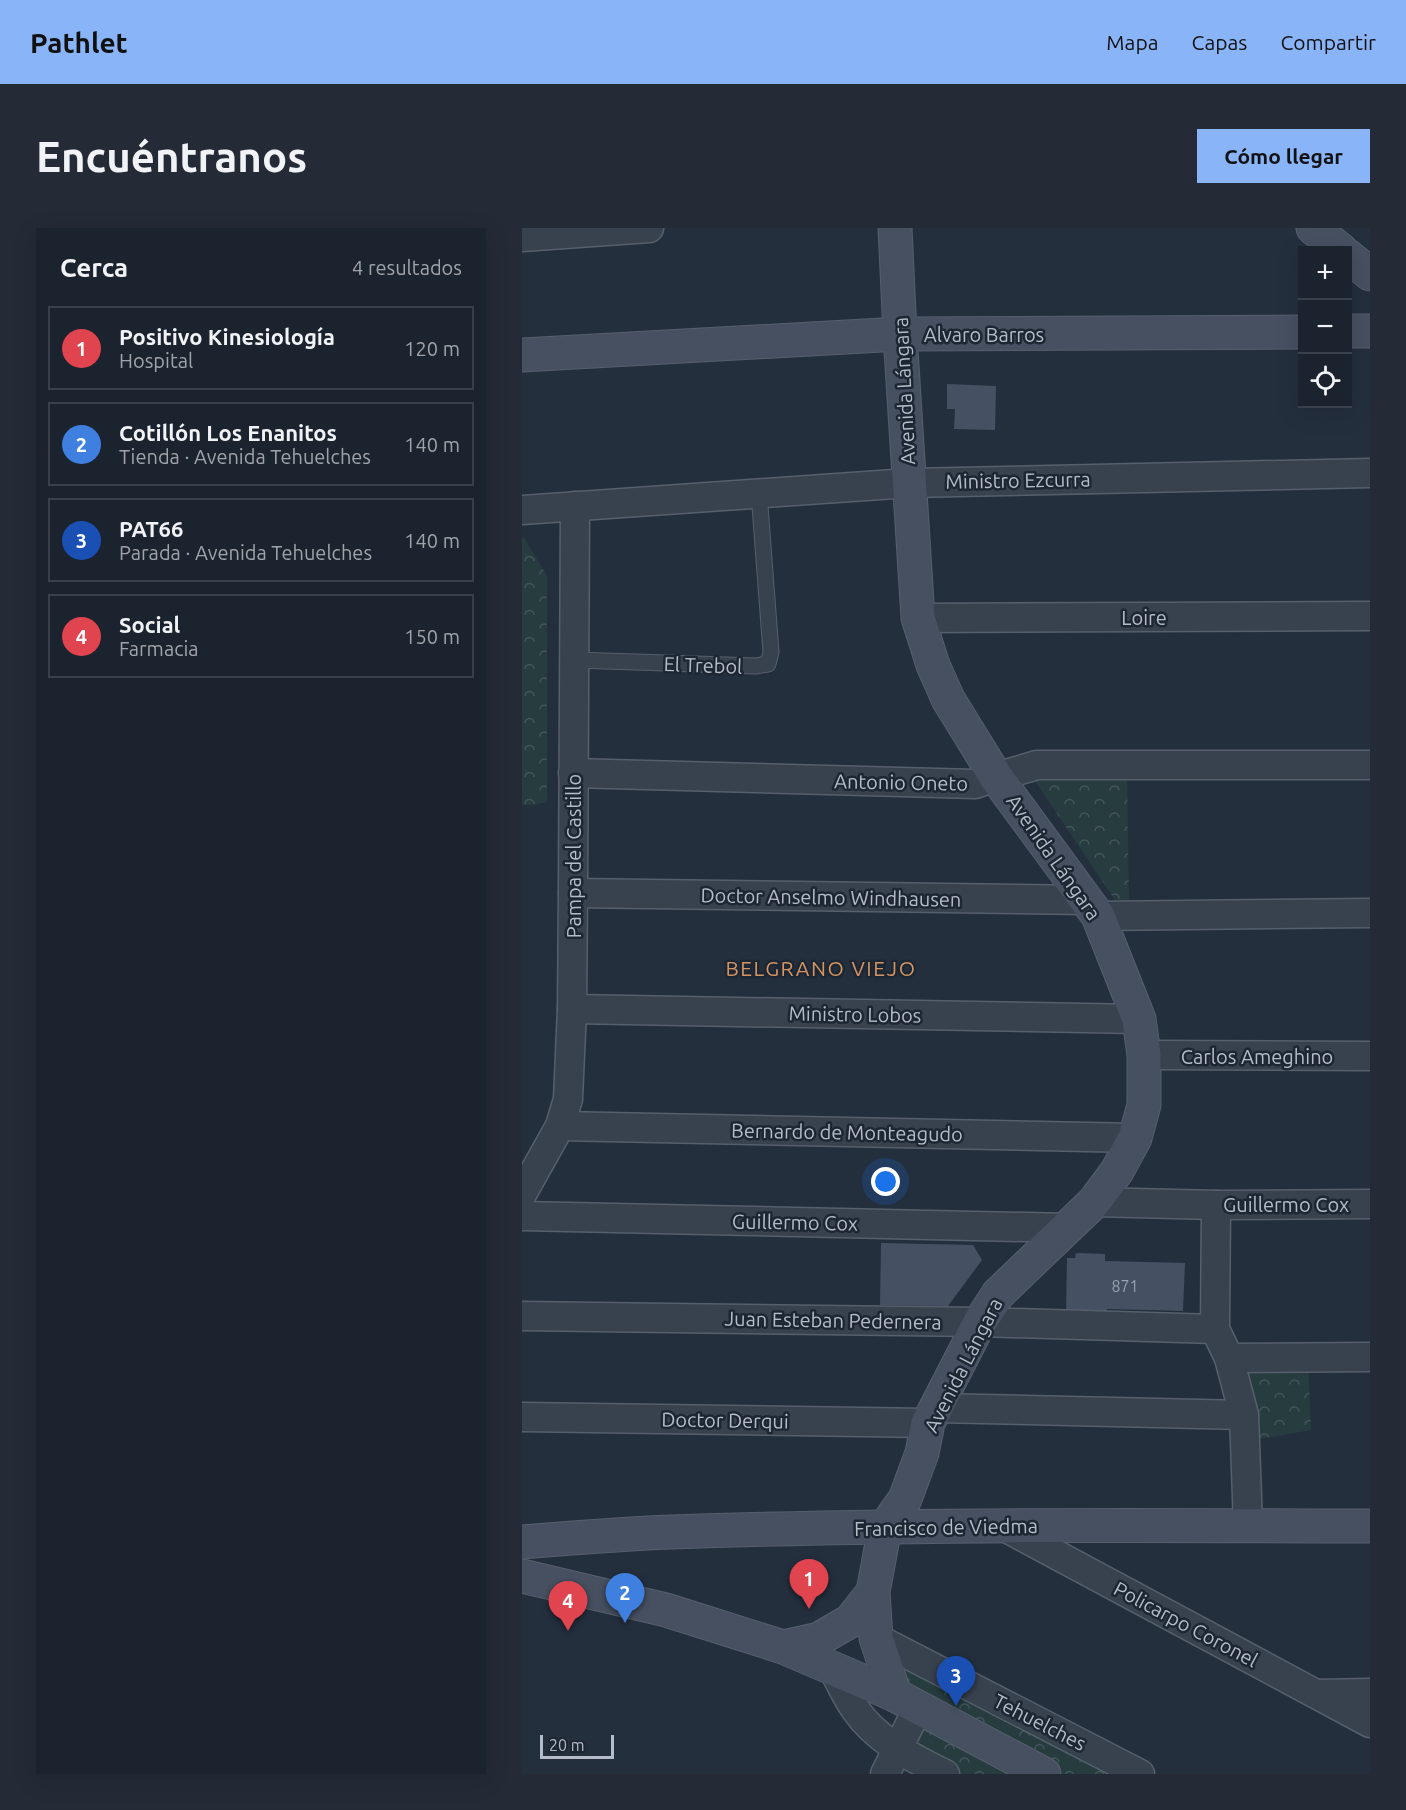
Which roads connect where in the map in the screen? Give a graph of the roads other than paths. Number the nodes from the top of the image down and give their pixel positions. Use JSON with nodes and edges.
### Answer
{"nodes":[{"id":1,"x":649,"y":228,"type":"edge"},
{"id":2,"x":896,"y":228,"type":"edge"},
{"id":3,"x":1313,"y":228,"type":"edge"},
{"id":4,"x":522,"y":237,"type":"edge"},
{"id":5,"x":1336,"y":246,"type":"edge"},
{"id":6,"x":1352,"y":331,"type":"edge"},
{"id":7,"x":1370,"y":331,"type":"edge"},
{"id":8,"x":1298,"y":332,"type":"edge"},
{"id":9,"x":900,"y":334,"type":"junction"},
{"id":10,"x":522,"y":355,"type":"edge"},
{"id":11,"x":1370,"y":473,"type":"edge"},
{"id":12,"x":909,"y":483,"type":"junction"},
{"id":13,"x":759,"y":493,"type":"junction"},
{"id":14,"x":575,"y":506,"type":"junction"},
{"id":15,"x":522,"y":510,"type":"edge"},
{"id":16,"x":1370,"y":616,"type":"edge"},
{"id":17,"x":918,"y":618,"type":"junction"},
{"id":18,"x":575,"y":660,"type":"junction"},
{"id":19,"x":1370,"y":765,"type":"edge"},
{"id":20,"x":573,"y":773,"type":"junction"},
{"id":21,"x":996,"y":777,"type":"junction"},
{"id":22,"x":573,"y":893,"type":"junction"},
{"id":23,"x":1093,"y":908,"type":"junction"},
{"id":24,"x":1370,"y":914,"type":"edge"},
{"id":25,"x":572,"y":1009,"type":"junction"},
{"id":26,"x":1139,"y":1018,"type":"junction"},
{"id":27,"x":1144,"y":1055,"type":"junction"},
{"id":28,"x":1370,"y":1056,"type":"edge"},
{"id":29,"x":560,"y":1126,"type":"junction"},
{"id":30,"x":1135,"y":1138,"type":"junction"},
{"id":31,"x":522,"y":1194,"type":"edge"},
{"id":32,"x":1094,"y":1202,"type":"junction"},
{"id":33,"x":1370,"y":1204,"type":"edge"},
{"id":34,"x":1216,"y":1205,"type":"junction"},
{"id":35,"x":522,"y":1216,"type":"edge"},
{"id":36,"x":1069,"y":1228,"type":"junction"},
{"id":37,"x":522,"y":1316,"type":"edge"},
{"id":38,"x":980,"y":1322,"type":"junction"},
{"id":39,"x":1215,"y":1329,"type":"junction"},
{"id":40,"x":1370,"y":1357,"type":"edge"},
{"id":41,"x":1229,"y":1358,"type":"junction"},
{"id":42,"x":1244,"y":1415,"type":"junction"},
{"id":43,"x":932,"y":1416,"type":"junction"},
{"id":44,"x":522,"y":1417,"type":"edge"},
{"id":45,"x":1001,"y":1525,"type":"junction"},
{"id":46,"x":1248,"y":1526,"type":"junction"},
{"id":47,"x":1370,"y":1526,"type":"edge"},
{"id":48,"x":885,"y":1527,"type":"junction"},
{"id":49,"x":522,"y":1542,"type":"edge"},
{"id":50,"x":522,"y":1576,"type":"edge"},
{"id":51,"x":873,"y":1592,"type":"junction"},
{"id":52,"x":876,"y":1638,"type":"junction"},
{"id":53,"x":783,"y":1647,"type":"junction"},
{"id":54,"x":832,"y":1668,"type":"junction"},
{"id":55,"x":1370,"y":1693,"type":"edge"},
{"id":56,"x":1315,"y":1694,"type":"junction"},
{"id":57,"x":906,"y":1701,"type":"junction"},
{"id":58,"x":1370,"y":1723,"type":"edge"},
{"id":59,"x":892,"y":1762,"type":"edge"},
{"id":60,"x":945,"y":1774,"type":"edge"},
{"id":61,"x":1044,"y":1774,"type":"edge"},
{"id":62,"x":1140,"y":1774,"type":"edge"}],
"edges":[{"from":1,"to":4,"type":"street"},
{"from":2,"to":9,"type":"street","name":"Avenida Lángara"},
{"from":3,"to":5,"type":"street"},
{"from":6,"to":7,"type":"street"},
{"from":8,"to":9,"type":"street","name":"Alvaro Barros"},
{"from":9,"to":10,"type":"street","name":"Alvaro Barros"},
{"from":9,"to":12,"type":"street","name":"Avenida Lángara"},
{"from":11,"to":12,"type":"street","name":"Ministro Ezcurra"},
{"from":12,"to":13,"type":"street","name":"Ministro Ezcurra"},
{"from":12,"to":17,"type":"street","name":"Avenida Lángara"},
{"from":13,"to":14,"type":"street","name":"Ministro Ezcurra"},
{"from":13,"to":18,"type":"lane","name":"El Trebol"},
{"from":14,"to":15,"type":"street","name":"Ministro Ezcurra"},
{"from":14,"to":18,"type":"street","name":"Pampa del Castillo"},
{"from":16,"to":17,"type":"street","name":"Loire"},
{"from":17,"to":21,"type":"street","name":"Avenida Lángara"},
{"from":18,"to":20,"type":"street","name":"Pampa del Castillo"},
{"from":19,"to":21,"type":"street","name":"Antonio Oneto"},
{"from":20,"to":21,"type":"street","name":"Antonio Oneto"},
{"from":20,"to":22,"type":"street","name":"Pampa del Castillo"},
{"from":21,"to":23,"type":"street","name":"Avenida Lángara"},
{"from":22,"to":23,"type":"street","name":"Doctor Anselmo Windhausen"},
{"from":22,"to":25,"type":"street","name":"Pampa del Castillo"},
{"from":23,"to":24,"type":"street","name":"Doctor Anselmo Windhausen"},
{"from":23,"to":26,"type":"street","name":"Avenida Lángara"},
{"from":25,"to":26,"type":"street","name":"Ministro Lobos"},
{"from":25,"to":29,"type":"street","name":"Pampa del Castillo"},
{"from":26,"to":27,"type":"street","name":"Avenida Lángara"},
{"from":27,"to":28,"type":"street","name":"Carlos Ameghino"},
{"from":27,"to":30,"type":"street","name":"Avenida Lángara"},
{"from":29,"to":30,"type":"street","name":"Bernardo de Monteagudo"},
{"from":29,"to":31,"type":"street","name":"Pampa del Castillo"},
{"from":30,"to":32,"type":"street","name":"Avenida Lángara"},
{"from":32,"to":34,"type":"street","name":"Guillermo Cox"},
{"from":32,"to":36,"type":"street","name":"Avenida Lángara"},
{"from":33,"to":34,"type":"street","name":"Guillermo Cox"},
{"from":34,"to":39,"type":"street"},
{"from":35,"to":36,"type":"street","name":"Guillermo Cox"},
{"from":36,"to":38,"type":"street","name":"Avenida Lángara"},
{"from":37,"to":38,"type":"street","name":"Juan Esteban Pedernera"},
{"from":38,"to":39,"type":"street","name":"Juan Esteban Pedernera"},
{"from":38,"to":43,"type":"street","name":"Avenida Lángara"},
{"from":39,"to":41,"type":"street"},
{"from":40,"to":41,"type":"street"},
{"from":41,"to":42,"type":"street"},
{"from":42,"to":43,"type":"street","name":"Doctor Derqui"},
{"from":42,"to":46,"type":"street"},
{"from":43,"to":44,"type":"street","name":"Doctor Derqui"},
{"from":43,"to":48,"type":"street","name":"Avenida Lángara"},
{"from":45,"to":46,"type":"street","name":"Francisco de Viedma"},
{"from":45,"to":48,"type":"street","name":"Francisco de Viedma"},
{"from":45,"to":56,"type":"street","name":"Policarpo Coronel"},
{"from":46,"to":47,"type":"street","name":"Francisco de Viedma"},
{"from":48,"to":49,"type":"street","name":"Francisco de Viedma"},
{"from":48,"to":51,"type":"street"},
{"from":50,"to":53,"type":"street"},
{"from":51,"to":52,"type":"street"},
{"from":51,"to":53,"type":"street"},
{"from":52,"to":57,"type":"street"},
{"from":52,"to":62,"type":"street","name":"Tehuelches"},
{"from":53,"to":54,"type":"street"},
{"from":54,"to":57,"type":"street"},
{"from":54,"to":59,"type":"street"},
{"from":55,"to":56,"type":"street"},
{"from":56,"to":58,"type":"street","name":"Policarpo Coronel"},
{"from":57,"to":59,"type":"street"},
{"from":57,"to":61,"type":"street"},
{"from":59,"to":60,"type":"street"}]}
